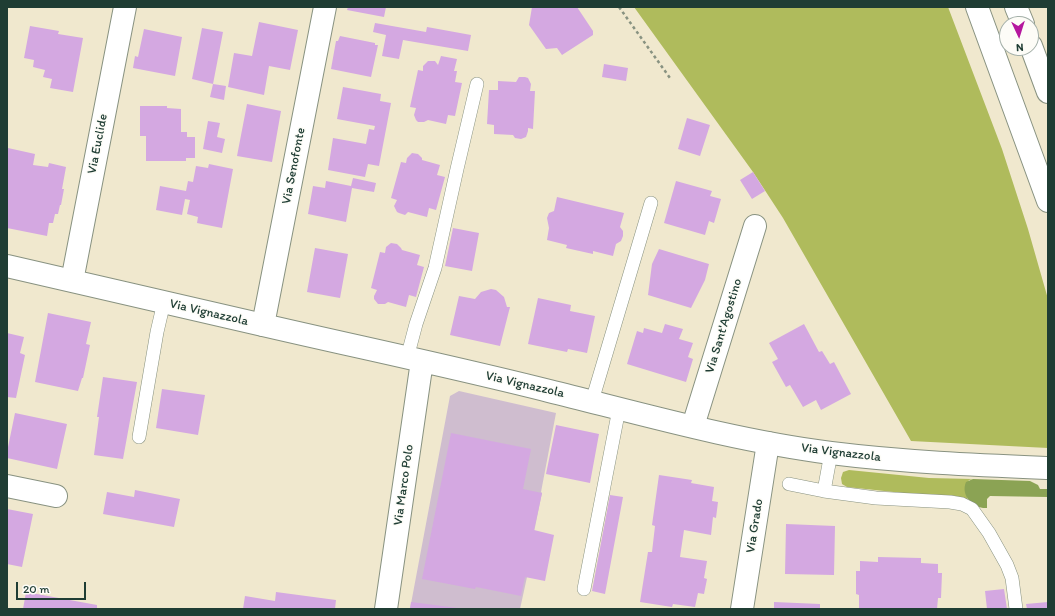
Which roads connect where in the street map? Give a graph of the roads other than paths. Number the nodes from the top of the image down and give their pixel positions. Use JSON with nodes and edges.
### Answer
{"nodes":[{"id":1,"x":125,"y":7,"type":"edge"},
{"id":2,"x":324,"y":7,"type":"edge"},
{"id":3,"x":977,"y":7,"type":"edge"},
{"id":4,"x":1035,"y":56,"type":"edge"},
{"id":5,"x":477,"y":84,"type":"dead end"},
{"id":6,"x":1048,"y":92,"type":"edge"},
{"id":7,"x":1048,"y":201,"type":"edge"},
{"id":8,"x":651,"y":203,"type":"dead end"},
{"id":9,"x":755,"y":226,"type":"dead end"},
{"id":10,"x":7,"y":266,"type":"edge"},
{"id":11,"x":72,"y":281,"type":"junction"},
{"id":12,"x":164,"y":302,"type":"junction"},
{"id":13,"x":262,"y":325,"type":"junction"},
{"id":14,"x":414,"y":360,"type":"junction"},
{"id":15,"x":592,"y":402,"type":"junction"},
{"id":16,"x":620,"y":409,"type":"junction"},
{"id":17,"x":693,"y":426,"type":"junction"},
{"id":18,"x":139,"y":437,"type":"dead end"},
{"id":19,"x":768,"y":443,"type":"junction"},
{"id":20,"x":831,"y":453,"type":"junction"},
{"id":21,"x":1043,"y":468,"type":"edge"},
{"id":22,"x":789,"y":484,"type":"dead end"},
{"id":23,"x":7,"y":486,"type":"edge"},
{"id":24,"x":824,"y":491,"type":"junction"},
{"id":25,"x":56,"y":496,"type":"dead end"},
{"id":26,"x":584,"y":589,"type":"dead end"},
{"id":27,"x":386,"y":609,"type":"edge"},
{"id":28,"x":742,"y":609,"type":"edge"},
{"id":29,"x":1016,"y":609,"type":"edge"}],
"edges":[{"from":1,"to":11,"type":"main road","name":"Via Euclide"},
{"from":2,"to":13,"type":"main road","name":"Via Senofonte"},
{"from":3,"to":7,"type":"main road"},
{"from":4,"to":6,"type":"main road"},
{"from":5,"to":14,"type":"lane"},
{"from":8,"to":15,"type":"lane"},
{"from":9,"to":17,"type":"main road","name":"Via Sant'Agostino"},
{"from":10,"to":11,"type":"main road","name":"Via Vignazzola"},
{"from":11,"to":12,"type":"main road","name":"Via Vignazzola"},
{"from":12,"to":13,"type":"main road","name":"Via Vignazzola"},
{"from":12,"to":18,"type":"lane"},
{"from":13,"to":14,"type":"main road","name":"Via Vignazzola"},
{"from":14,"to":15,"type":"main road","name":"Via Vignazzola"},
{"from":14,"to":27,"type":"main road","name":"Via Marco Polo"},
{"from":15,"to":16,"type":"main road","name":"Via Vignazzola"},
{"from":16,"to":17,"type":"main road","name":"Via Vignazzola"},
{"from":16,"to":26,"type":"lane"},
{"from":17,"to":19,"type":"main road","name":"Via Vignazzola"},
{"from":19,"to":20,"type":"main road","name":"Via Vignazzola"},
{"from":19,"to":28,"type":"main road","name":"Via Grado"},
{"from":20,"to":21,"type":"main road","name":"Via Vignazzola"},
{"from":20,"to":24,"type":"lane"},
{"from":22,"to":24,"type":"lane"},
{"from":23,"to":25,"type":"main road"},
{"from":24,"to":29,"type":"lane"}]}
